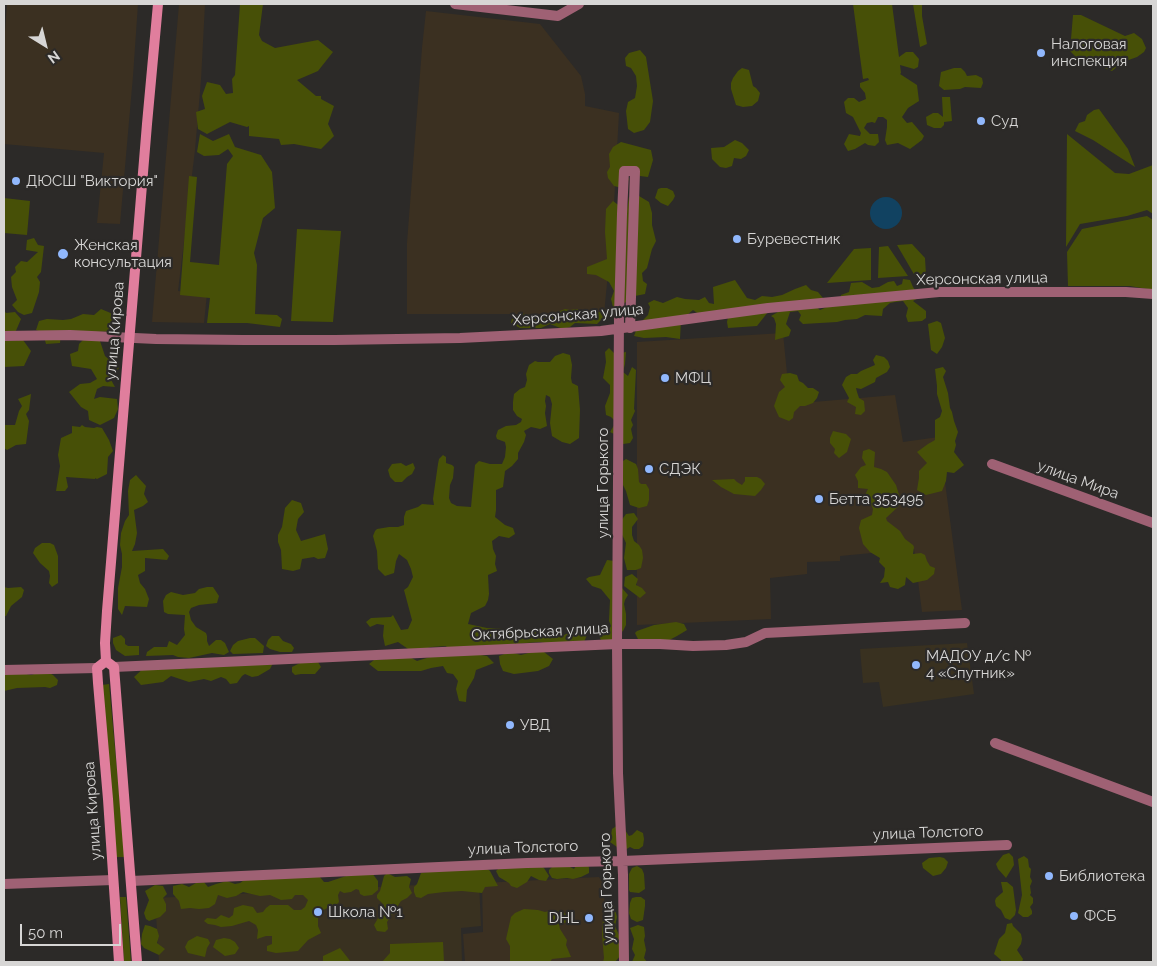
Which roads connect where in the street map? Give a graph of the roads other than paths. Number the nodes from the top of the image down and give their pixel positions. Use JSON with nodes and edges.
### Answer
{"nodes":[{"id":1,"x":158,"y":4,"type":"edge"},
{"id":2,"x":455,"y":4,"type":"edge"},
{"id":3,"x":579,"y":4,"type":"edge"},
{"id":4,"x":1153,"y":294,"type":"edge"},
{"id":5,"x":630,"y":328,"type":"junction"},
{"id":6,"x":619,"y":329,"type":"junction"},
{"id":7,"x":4,"y":336,"type":"edge"},
{"id":8,"x":130,"y":338,"type":"junction"},
{"id":9,"x":992,"y":464,"type":"dead end"},
{"id":10,"x":1153,"y":523,"type":"edge"},
{"id":11,"x":965,"y":624,"type":"dead end"},
{"id":12,"x":617,"y":644,"type":"junction"},
{"id":13,"x":110,"y":664,"type":"junction"},
{"id":14,"x":97,"y":668,"type":"junction"},
{"id":15,"x":4,"y":670,"type":"edge"},
{"id":16,"x":995,"y":743,"type":"dead end"},
{"id":17,"x":1153,"y":802,"type":"edge"},
{"id":18,"x":1007,"y":845,"type":"dead end"},
{"id":19,"x":622,"y":861,"type":"junction"},
{"id":20,"x":113,"y":880,"type":"junction"},
{"id":21,"x":131,"y":881,"type":"junction"},
{"id":22,"x":4,"y":884,"type":"edge"},
{"id":23,"x":119,"y":962,"type":"edge"},
{"id":24,"x":137,"y":962,"type":"edge"},
{"id":25,"x":624,"y":962,"type":"edge"}],
"edges":[{"from":1,"to":8,"type":"main road","name":"улица Кирова"},
{"from":2,"to":3,"type":"street"},
{"from":4,"to":5,"type":"street","name":"Херсонская улица"},
{"from":5,"to":6,"type":"street","name":"Херсонская улица"},
{"from":5,"to":6,"type":"street","name":"улица Горького"},
{"from":6,"to":8,"type":"street","name":"Херсонская улица"},
{"from":6,"to":12,"type":"street","name":"улица Горького"},
{"from":7,"to":8,"type":"street","name":"Херсонская улица"},
{"from":8,"to":13,"type":"main road","name":"улица Кирова"},
{"from":9,"to":10,"type":"street","name":"улица Мира"},
{"from":11,"to":12,"type":"street","name":"Октябрьская улица"},
{"from":12,"to":13,"type":"street","name":"Октябрьская улица"},
{"from":12,"to":19,"type":"street","name":"улица Горького"},
{"from":13,"to":14,"type":"main road"},
{"from":13,"to":21,"type":"main road","name":"улица Кирова"},
{"from":14,"to":15,"type":"street"},
{"from":14,"to":20,"type":"main road","name":"улица Кирова"},
{"from":16,"to":17,"type":"street"},
{"from":18,"to":19,"type":"street","name":"улица Толстого"},
{"from":19,"to":21,"type":"street","name":"улица Толстого"},
{"from":19,"to":25,"type":"street","name":"улица Горького"},
{"from":20,"to":22,"type":"street"},
{"from":20,"to":23,"type":"main road","name":"улица Кирова"},
{"from":21,"to":24,"type":"main road","name":"улица Кирова"}]}
